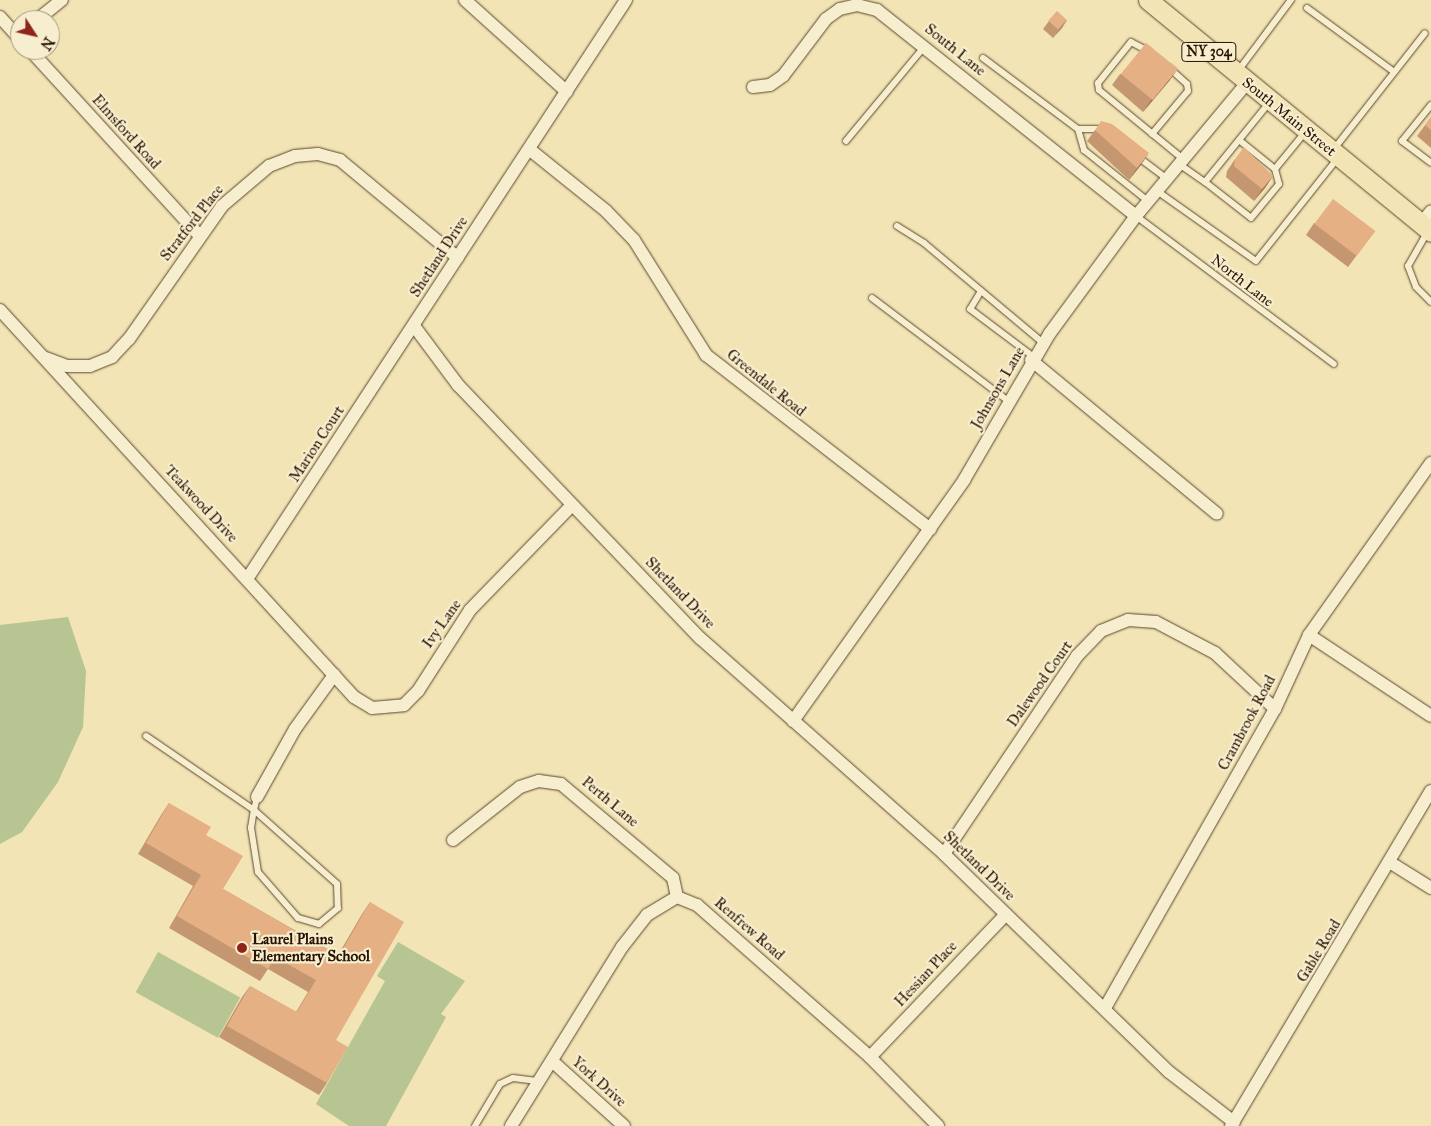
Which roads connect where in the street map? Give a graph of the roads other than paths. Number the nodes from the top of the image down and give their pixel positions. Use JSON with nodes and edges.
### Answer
{"nodes":[{"id":1,"x":62,"y":0,"type":"edge"},
{"id":2,"x":465,"y":0,"type":"edge"},
{"id":3,"x":626,"y":0,"type":"edge"},
{"id":4,"x":1148,"y":0,"type":"edge"},
{"id":5,"x":1291,"y":0,"type":"edge"},
{"id":6,"x":1306,"y":8,"type":"dead end"},
{"id":7,"x":50,"y":10,"type":"edge"},
{"id":8,"x":0,"y":18,"type":"edge"},
{"id":9,"x":10,"y":28,"type":"edge"},
{"id":10,"x":1425,"y":33,"type":"dead end"},
{"id":11,"x":924,"y":46,"type":"junction"},
{"id":12,"x":1152,"y":54,"type":"edge"},
{"id":13,"x":983,"y":58,"type":"dead end"},
{"id":14,"x":39,"y":60,"type":"edge"},
{"id":15,"x":1159,"y":60,"type":"edge"},
{"id":16,"x":1394,"y":72,"type":"junction"},
{"id":17,"x":1241,"y":78,"type":"junction"},
{"id":18,"x":753,"y":86,"type":"dead end"},
{"id":19,"x":567,"y":92,"type":"junction"},
{"id":20,"x":1270,"y":102,"type":"junction"},
{"id":21,"x":1431,"y":105,"type":"edge"},
{"id":22,"x":1078,"y":129,"type":"junction"},
{"id":23,"x":1306,"y":131,"type":"junction"},
{"id":24,"x":1108,"y":133,"type":"edge"},
{"id":25,"x":1152,"y":134,"type":"junction"},
{"id":26,"x":1239,"y":140,"type":"junction"},
{"id":27,"x":846,"y":141,"type":"dead end"},
{"id":28,"x":529,"y":149,"type":"junction"},
{"id":29,"x":1130,"y":150,"type":"edge"},
{"id":30,"x":1335,"y":155,"type":"junction"},
{"id":31,"x":1181,"y":162,"type":"junction"},
{"id":32,"x":1431,"y":163,"type":"edge"},
{"id":33,"x":1276,"y":169,"type":"junction"},
{"id":34,"x":1166,"y":179,"type":"junction"},
{"id":35,"x":1205,"y":182,"type":"junction"},
{"id":36,"x":1157,"y":191,"type":"junction"},
{"id":37,"x":1148,"y":202,"type":"junction"},
{"id":38,"x":1136,"y":216,"type":"junction"},
{"id":39,"x":1428,"y":224,"type":"edge"},
{"id":40,"x":896,"y":226,"type":"dead end"},
{"id":41,"x":199,"y":235,"type":"junction"},
{"id":42,"x":458,"y":258,"type":"junction"},
{"id":43,"x":981,"y":291,"type":"junction"},
{"id":44,"x":872,"y":298,"type":"dead end"},
{"id":45,"x":1431,"y":302,"type":"edge"},
{"id":46,"x":0,"y":310,"type":"edge"},
{"id":47,"x":414,"y":326,"type":"junction"},
{"id":48,"x":1043,"y":343,"type":"junction"},
{"id":49,"x":43,"y":357,"type":"junction"},
{"id":50,"x":1033,"y":359,"type":"junction"},
{"id":51,"x":1334,"y":364,"type":"dead end"},
{"id":52,"x":1008,"y":401,"type":"junction"},
{"id":53,"x":1431,"y":463,"type":"edge"},
{"id":54,"x":572,"y":505,"type":"junction"},
{"id":55,"x":1217,"y":514,"type":"dead end"},
{"id":56,"x":930,"y":529,"type":"junction"},
{"id":57,"x":248,"y":579,"type":"junction"},
{"id":58,"x":1308,"y":635,"type":"junction"},
{"id":59,"x":334,"y":675,"type":"junction"},
{"id":60,"x":1275,"y":709,"type":"junction"},
{"id":61,"x":1431,"y":716,"type":"edge"},
{"id":62,"x":793,"y":721,"type":"junction"},
{"id":63,"x":146,"y":736,"type":"dead end"},
{"id":64,"x":1431,"y":791,"type":"edge"},
{"id":65,"x":257,"y":797,"type":"joint"},
{"id":66,"x":254,"y":810,"type":"junction"},
{"id":67,"x":453,"y":840,"type":"dead end"},
{"id":68,"x":944,"y":854,"type":"junction"},
{"id":69,"x":1391,"y":863,"type":"junction"},
{"id":70,"x":1431,"y":888,"type":"edge"},
{"id":71,"x":677,"y":897,"type":"junction"},
{"id":72,"x":1006,"y":914,"type":"junction"},
{"id":73,"x":1105,"y":1008,"type":"junction"},
{"id":74,"x":870,"y":1058,"type":"junction"},
{"id":75,"x":552,"y":1061,"type":"junction"},
{"id":76,"x":539,"y":1081,"type":"junction"},
{"id":77,"x":1232,"y":1124,"type":"edge"},
{"id":78,"x":475,"y":1126,"type":"edge"},
{"id":79,"x":511,"y":1126,"type":"edge"},
{"id":80,"x":624,"y":1126,"type":"edge"},
{"id":81,"x":938,"y":1126,"type":"edge"}],
"edges":[{"from":1,"to":7,"type":"street"},
{"from":2,"to":19,"type":"street"},
{"from":3,"to":19,"type":"street","name":"Shetland Drive"},
{"from":4,"to":17,"type":"main road","name":"South Main Street","number":"NY 304"},
{"from":5,"to":17,"type":"lane"},
{"from":6,"to":16,"type":"lane"},
{"from":8,"to":9,"type":"street"},
{"from":10,"to":16,"type":"lane"},
{"from":11,"to":18,"type":"street","name":"South Lane"},
{"from":11,"to":27,"type":"lane"},
{"from":11,"to":38,"type":"street","name":"South Lane"},
{"from":12,"to":25,"type":"lane"},
{"from":13,"to":22,"type":"lane"},
{"from":14,"to":41,"type":"street","name":"Elmsford Road"},
{"from":15,"to":25,"type":"lane"},
{"from":16,"to":30,"type":"lane"},
{"from":17,"to":20,"type":"main road","name":"South Main Street","number":"NY 304"},
{"from":17,"to":31,"type":"street","name":"Johnsons Lane"},
{"from":19,"to":28,"type":"street","name":"Shetland Drive"},
{"from":20,"to":23,"type":"main road","name":"South Main Street","number":"NY 304"},
{"from":20,"to":26,"type":"lane"},
{"from":21,"to":32,"type":"lane"},
{"from":22,"to":24,"type":"lane"},
{"from":22,"to":37,"type":"lane"},
{"from":23,"to":30,"type":"main road","name":"South Main Street","number":"NY 304"},
{"from":23,"to":33,"type":"lane"},
{"from":25,"to":31,"type":"lane"},
{"from":26,"to":33,"type":"lane"},
{"from":26,"to":35,"type":"lane"},
{"from":28,"to":42,"type":"street","name":"Shetland Drive"},
{"from":28,"to":56,"type":"street","name":"Greendale Road"},
{"from":29,"to":34,"type":"lane"},
{"from":30,"to":36,"type":"lane"},
{"from":30,"to":39,"type":"main road","name":"South Main Street","number":"NY 304"},
{"from":31,"to":34,"type":"street","name":"Johnsons Lane"},
{"from":31,"to":35,"type":"lane"},
{"from":33,"to":35,"type":"lane"},
{"from":34,"to":36,"type":"street","name":"Johnsons Lane"},
{"from":36,"to":37,"type":"street","name":"Johnsons Lane"},
{"from":37,"to":38,"type":"street","name":"Johnsons Lane"},
{"from":38,"to":48,"type":"street","name":"Johnsons Lane"},
{"from":38,"to":51,"type":"lane","name":"North Lane"},
{"from":39,"to":45,"type":"lane"},
{"from":40,"to":43,"type":"lane"},
{"from":41,"to":42,"type":"street","name":"Stratford Place"},
{"from":41,"to":49,"type":"street","name":"Stratford Place"},
{"from":42,"to":47,"type":"street","name":"Shetland Drive"},
{"from":43,"to":48,"type":"lane"},
{"from":43,"to":50,"type":"lane"},
{"from":44,"to":52,"type":"lane"},
{"from":46,"to":49,"type":"street","name":"Stratford Place"},
{"from":47,"to":54,"type":"street","name":"Shetland Drive"},
{"from":47,"to":57,"type":"street","name":"Marion Court"},
{"from":48,"to":50,"type":"street","name":"Johnsons Lane"},
{"from":49,"to":57,"type":"street","name":"Teakwood Drive"},
{"from":50,"to":52,"type":"street","name":"Johnsons Lane"},
{"from":50,"to":55,"type":"street"},
{"from":52,"to":56,"type":"street","name":"Johnsons Lane"},
{"from":53,"to":58,"type":"street","name":"Crambrook Road"},
{"from":54,"to":59,"type":"street","name":"Ivy Lane"},
{"from":54,"to":62,"type":"street","name":"Shetland Drive"},
{"from":56,"to":62,"type":"street","name":"Johnsons Lane"},
{"from":57,"to":59,"type":"street","name":"Teakwood Drive"},
{"from":58,"to":60,"type":"street","name":"Crambrook Road"},
{"from":58,"to":61,"type":"street"},
{"from":59,"to":65,"type":"street"},
{"from":60,"to":68,"type":"street","name":"Dalewood Court"},
{"from":60,"to":73,"type":"street","name":"Crambrook Road"},
{"from":62,"to":68,"type":"street","name":"Shetland Drive"},
{"from":63,"to":66,"type":"lane"},
{"from":64,"to":69,"type":"street","name":"Gable Road"},
{"from":65,"to":66,"type":"lane"},
{"from":66,"to":66,"type":"lane"},
{"from":67,"to":71,"type":"street","name":"Perth Lane"},
{"from":68,"to":72,"type":"street","name":"Shetland Drive"},
{"from":69,"to":70,"type":"street"},
{"from":69,"to":77,"type":"street","name":"Gable Road"},
{"from":71,"to":74,"type":"street","name":"Renfrew Road"},
{"from":71,"to":75,"type":"street"},
{"from":72,"to":73,"type":"street","name":"Shetland Drive"},
{"from":72,"to":74,"type":"street","name":"Hessian Place"},
{"from":73,"to":77,"type":"street","name":"Shetland Drive"},
{"from":74,"to":81,"type":"street","name":"Renfrew Road"},
{"from":75,"to":76,"type":"street"},
{"from":75,"to":80,"type":"street","name":"York Drive"},
{"from":76,"to":78,"type":"lane"},
{"from":76,"to":79,"type":"street"}]}
